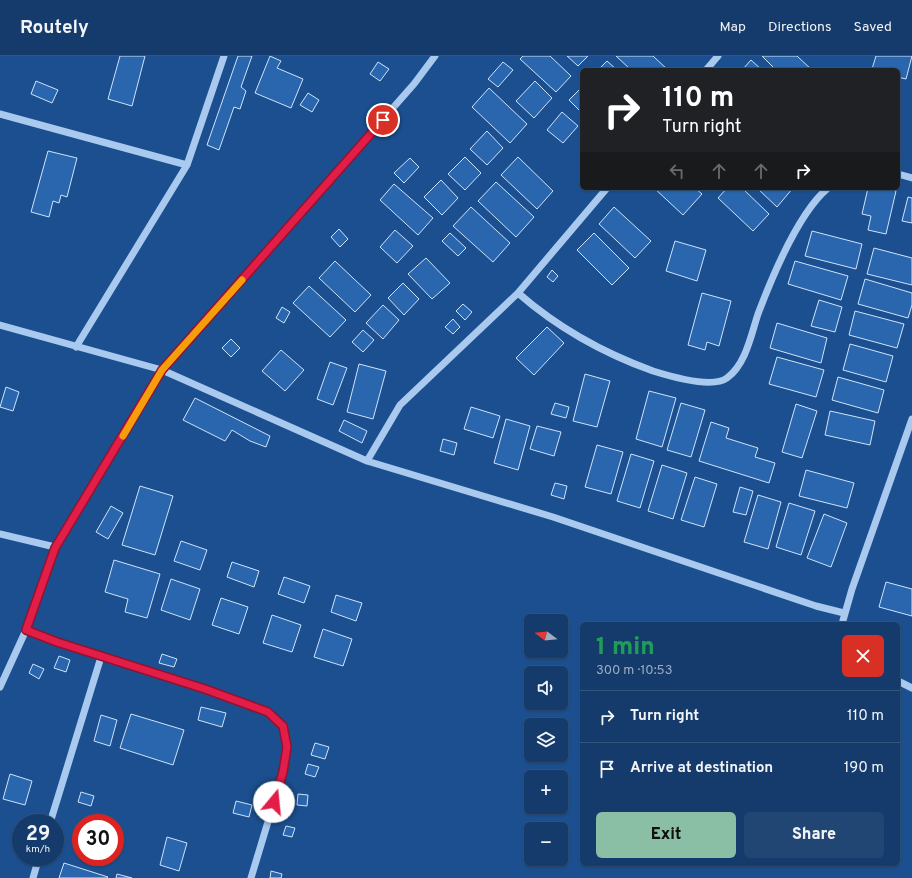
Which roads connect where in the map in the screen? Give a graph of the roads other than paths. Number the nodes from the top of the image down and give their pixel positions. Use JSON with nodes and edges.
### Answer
{"nodes":[{"id":1,"x":224,"y":56,"type":"edge"},
{"id":2,"x":435,"y":56,"type":"edge"},
{"id":3,"x":716,"y":57,"type":"edge"},
{"id":4,"x":708,"y":68,"type":"edge"},
{"id":5,"x":0,"y":114,"type":"edge"},
{"id":6,"x":187,"y":165,"type":"junction"},
{"id":7,"x":900,"y":175,"type":"edge"},
{"id":8,"x":912,"y":178,"type":"edge"},
{"id":9,"x":604,"y":190,"type":"edge"},
{"id":10,"x":826,"y":190,"type":"edge"},
{"id":11,"x":518,"y":293,"type":"junction"},
{"id":12,"x":0,"y":325,"type":"edge"},
{"id":13,"x":76,"y":347,"type":"junction"},
{"id":14,"x":162,"y":370,"type":"junction"},
{"id":15,"x":912,"y":419,"type":"edge"},
{"id":16,"x":367,"y":461,"type":"junction"},
{"id":17,"x":0,"y":534,"type":"edge"},
{"id":18,"x":55,"y":548,"type":"junction"},
{"id":19,"x":844,"y":613,"type":"junction"},
{"id":20,"x":842,"y":622,"type":"edge"},
{"id":21,"x":26,"y":630,"type":"junction"},
{"id":22,"x":101,"y":657,"type":"junction"},
{"id":23,"x":900,"y":682,"type":"edge"},
{"id":24,"x":0,"y":687,"type":"edge"},
{"id":25,"x":912,"y":688,"type":"edge"},
{"id":26,"x":53,"y":814,"type":"edge"},
{"id":27,"x":36,"y":866,"type":"edge"},
{"id":28,"x":33,"y":878,"type":"edge"},
{"id":29,"x":251,"y":878,"type":"edge"}],
"edges":[{"from":1,"to":6,"type":"street"},
{"from":2,"to":14,"type":"street"},
{"from":3,"to":4,"type":"street"},
{"from":5,"to":6,"type":"street"},
{"from":6,"to":13,"type":"street"},
{"from":7,"to":8,"type":"street"},
{"from":9,"to":11,"type":"street"},
{"from":10,"to":11,"type":"street"},
{"from":11,"to":16,"type":"street"},
{"from":12,"to":13,"type":"street"},
{"from":13,"to":14,"type":"street"},
{"from":14,"to":16,"type":"street"},
{"from":14,"to":18,"type":"street"},
{"from":15,"to":19,"type":"street"},
{"from":16,"to":19,"type":"street"},
{"from":17,"to":18,"type":"street"},
{"from":18,"to":21,"type":"street"},
{"from":19,"to":20,"type":"street"},
{"from":21,"to":22,"type":"street"},
{"from":21,"to":24,"type":"street"},
{"from":22,"to":26,"type":"street"},
{"from":22,"to":29,"type":"street"},
{"from":23,"to":25,"type":"street"},
{"from":27,"to":28,"type":"street"}]}
